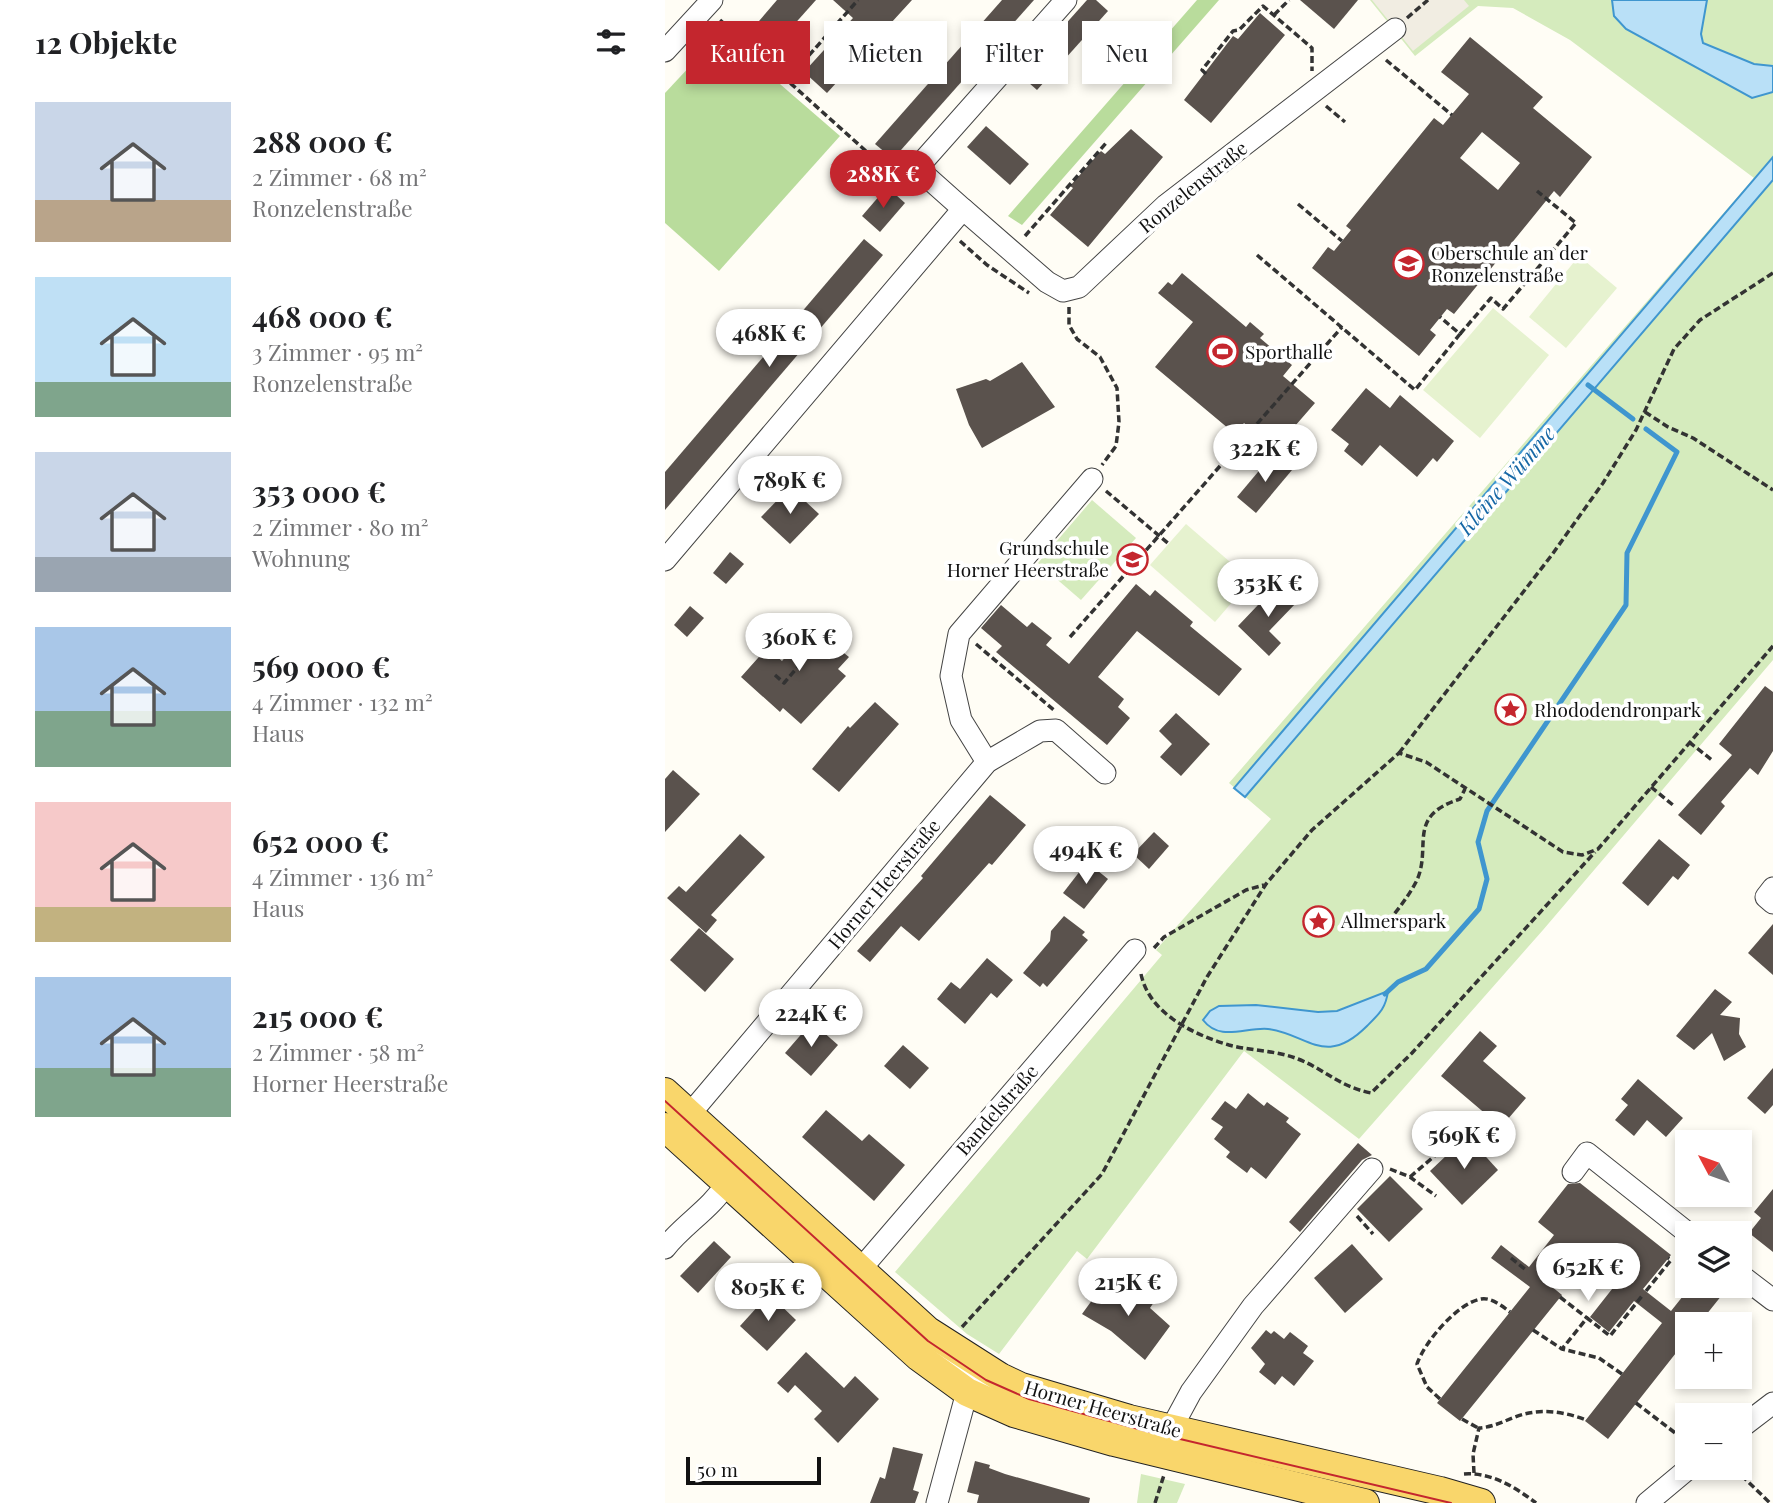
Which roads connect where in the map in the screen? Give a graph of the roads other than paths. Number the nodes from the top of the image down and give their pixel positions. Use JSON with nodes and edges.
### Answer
{"nodes":[{"id":1,"x":1066,"y":0,"type":"edge"},
{"id":2,"x":709,"y":4,"type":"edge"},
{"id":3,"x":1395,"y":29,"type":"road end"},
{"id":4,"x":665,"y":51,"type":"edge"},
{"id":5,"x":963,"y":209,"type":"junction"},
{"id":6,"x":1092,"y":479,"type":"road end"},
{"id":7,"x":665,"y":560,"type":"edge"},
{"id":8,"x":987,"y":762,"type":"junction"},
{"id":9,"x":1105,"y":773,"type":"dead end"},
{"id":10,"x":1773,"y":888,"type":"edge"},
{"id":11,"x":1773,"y":903,"type":"edge"},
{"id":12,"x":1137,"y":958,"type":"road end"},
{"id":13,"x":665,"y":1092,"type":"edge"},
{"id":14,"x":673,"y":1116,"type":"edge"},
{"id":15,"x":1373,"y":1169,"type":"road end"},
{"id":16,"x":1573,"y":1172,"type":"dead end"},
{"id":17,"x":727,"y":1183,"type":"junction"},
{"id":18,"x":1675,"y":1223,"type":"edge"},
{"id":19,"x":665,"y":1248,"type":"edge"},
{"id":20,"x":859,"y":1271,"type":"junction"},
{"id":21,"x":1752,"y":1283,"type":"edge"},
{"id":22,"x":1773,"y":1300,"type":"edge"},
{"id":23,"x":967,"y":1392,"type":"junction"},
{"id":24,"x":1773,"y":1403,"type":"edge"},
{"id":25,"x":1752,"y":1419,"type":"edge"},
{"id":26,"x":1171,"y":1429,"type":"junction"},
{"id":27,"x":1675,"y":1480,"type":"edge"},
{"id":28,"x":1290,"y":1495,"type":"edge"},
{"id":29,"x":937,"y":1503,"type":"edge"},
{"id":30,"x":1365,"y":1503,"type":"edge"},
{"id":31,"x":1434,"y":1503,"type":"edge"},
{"id":32,"x":1481,"y":1503,"type":"edge"},
{"id":33,"x":1647,"y":1503,"type":"edge"}],
"edges":[{"from":1,"to":5,"type":"street"},
{"from":2,"to":4,"type":"street"},
{"from":3,"to":5,"type":"street","name":"Ronzelenstraße"},
{"from":5,"to":7,"type":"street"},
{"from":6,"to":8,"type":"street"},
{"from":8,"to":9,"type":"street","name":"Horner Heerstraße"},
{"from":8,"to":14,"type":"street","name":"Horner Heerstraße"},
{"from":10,"to":11,"type":"street"},
{"from":12,"to":20,"type":"street","name":"Bandelstraße"},
{"from":13,"to":14,"type":"main road","name":"Horner Heerstraße"},
{"from":14,"to":17,"type":"main road","name":"Horner Heerstraße"},
{"from":14,"to":20,"type":"main road","name":"Horner Heerstraße"},
{"from":14,"to":31,"type":"street"},
{"from":15,"to":26,"type":"street"},
{"from":16,"to":18,"type":"street"},
{"from":17,"to":19,"type":"street"},
{"from":17,"to":23,"type":"main road","name":"Horner Heerstraße"},
{"from":20,"to":26,"type":"main road","name":"Horner Heerstraße"},
{"from":21,"to":22,"type":"street"},
{"from":23,"to":28,"type":"main road","name":"Horner Heerstraße"},
{"from":23,"to":29,"type":"street"},
{"from":24,"to":25,"type":"street"},
{"from":26,"to":32,"type":"main road","name":"Horner Heerstraße"},
{"from":27,"to":33,"type":"street"},
{"from":28,"to":30,"type":"main road","name":"Horner Heerstraße"}]}
